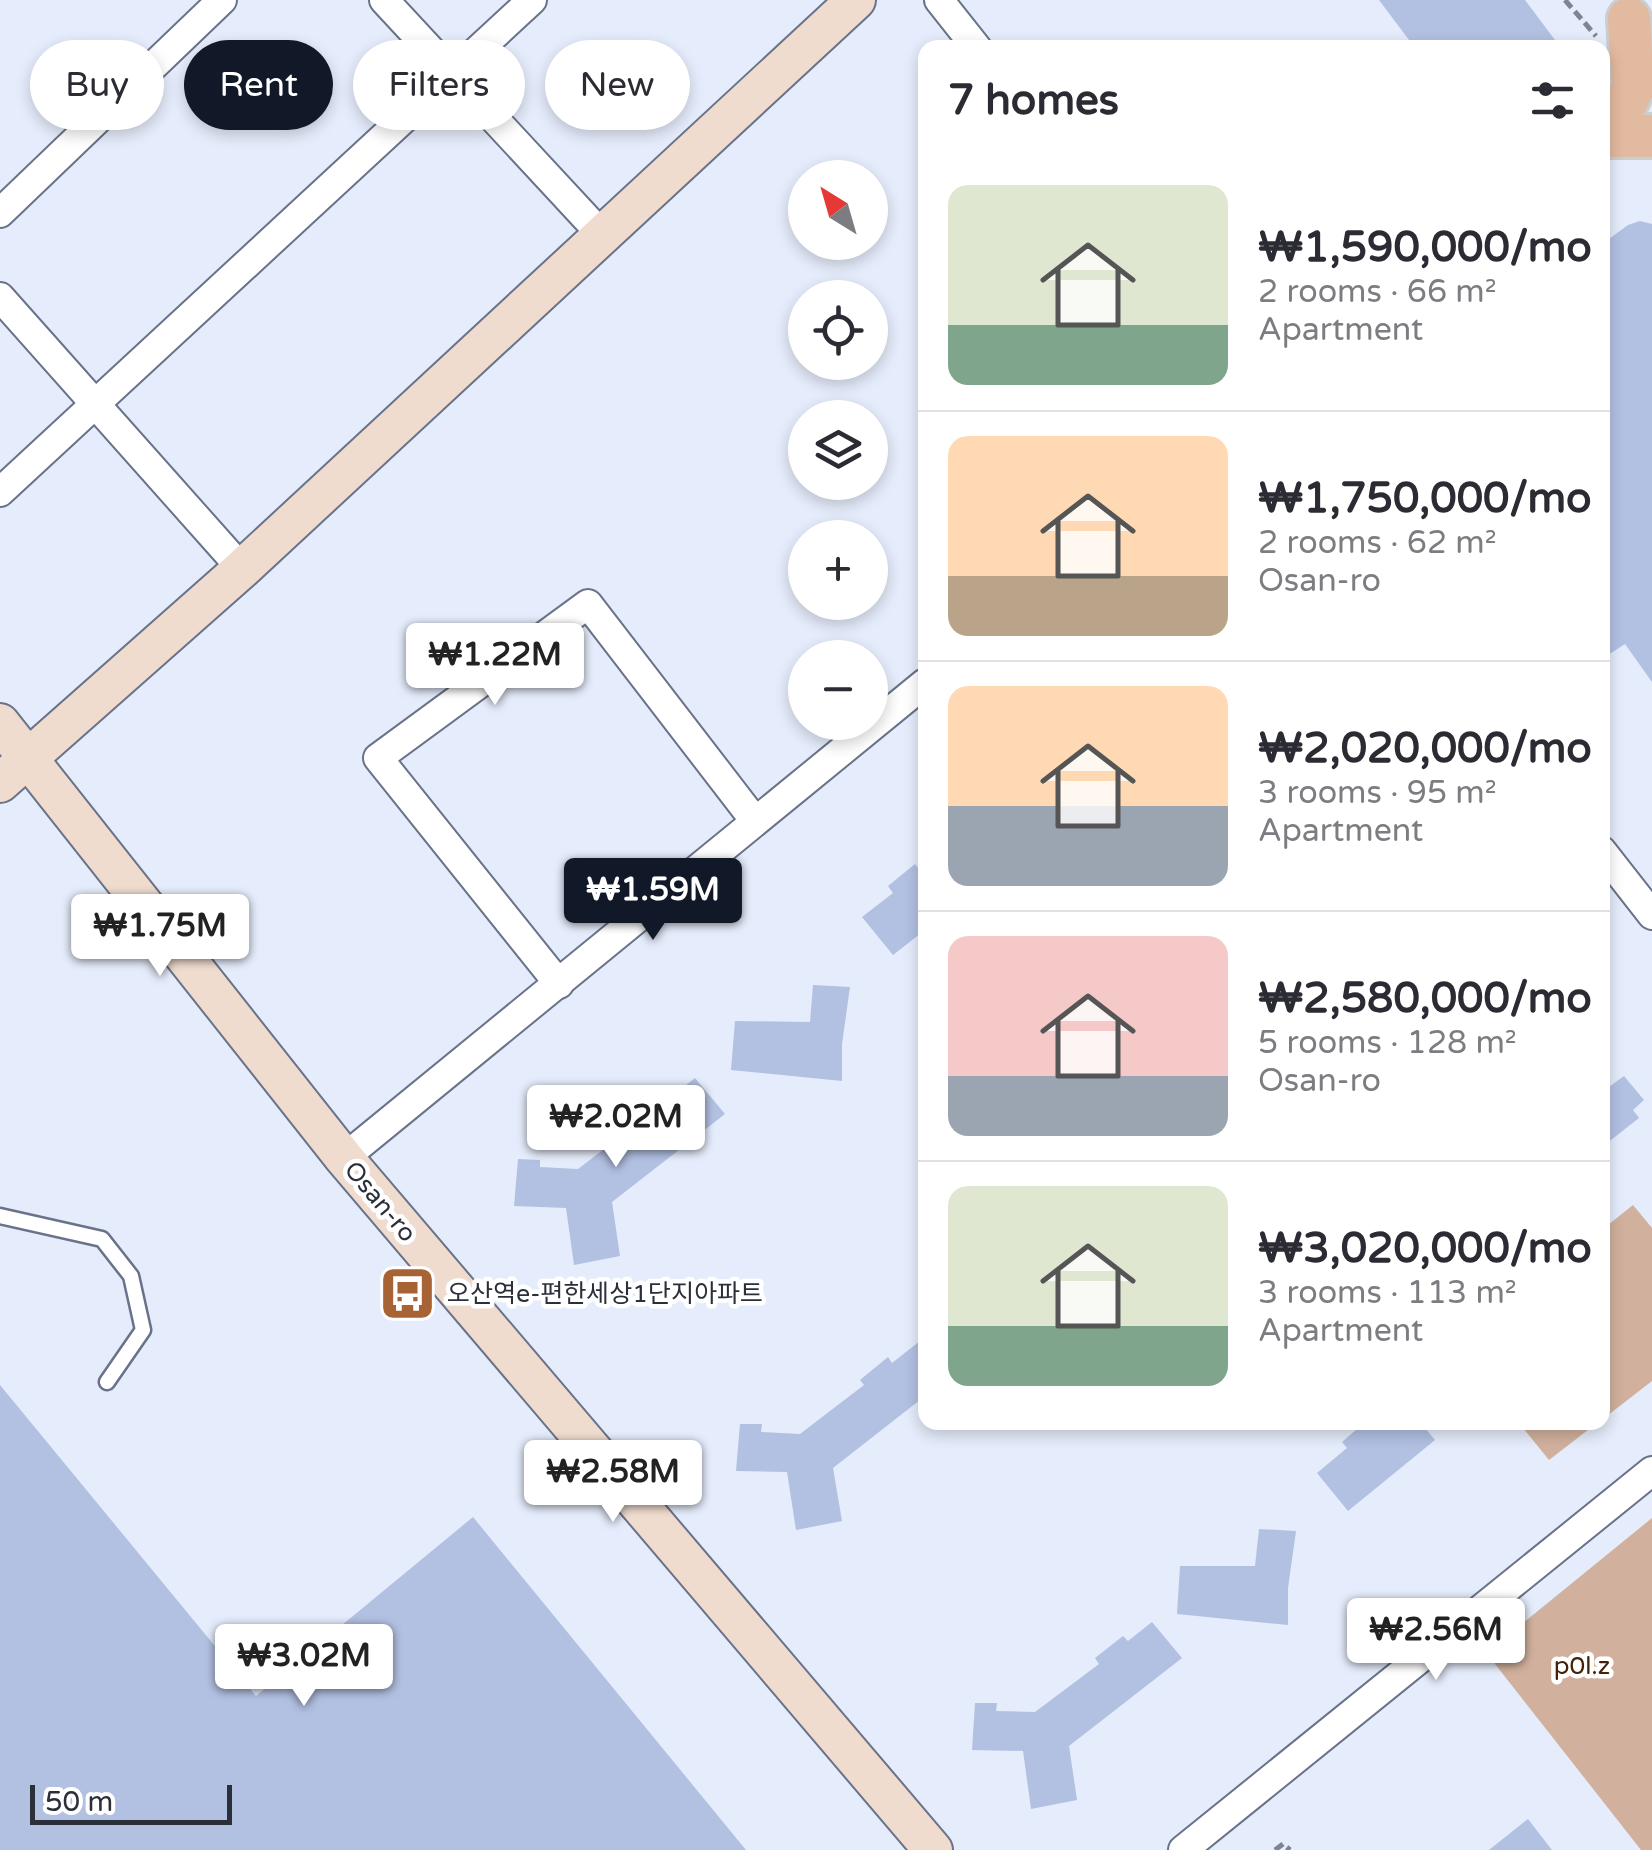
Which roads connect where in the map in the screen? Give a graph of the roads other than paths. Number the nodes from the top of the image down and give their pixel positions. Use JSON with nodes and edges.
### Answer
{"nodes":[{"id":1,"x":222,"y":0,"type":"edge"},
{"id":2,"x":384,"y":0,"type":"edge"},
{"id":3,"x":532,"y":0,"type":"edge"},
{"id":4,"x":856,"y":0,"type":"edge"},
{"id":5,"x":940,"y":0,"type":"edge"},
{"id":6,"x":1632,"y":22,"type":"edge"},
{"id":7,"x":421,"y":40,"type":"edge"},
{"id":8,"x":488,"y":40,"type":"edge"},
{"id":9,"x":971,"y":40,"type":"edge"},
{"id":10,"x":391,"y":130,"type":"edge"},
{"id":11,"x":505,"y":130,"type":"edge"},
{"id":12,"x":1622,"y":138,"type":"edge"},
{"id":13,"x":0,"y":213,"type":"edge"},
{"id":14,"x":602,"y":235,"type":"junction"},
{"id":15,"x":0,"y":297,"type":"edge"},
{"id":16,"x":96,"y":406,"type":"junction"},
{"id":17,"x":0,"y":492,"type":"edge"},
{"id":18,"x":242,"y":569,"type":"junction"},
{"id":19,"x":918,"y":689,"type":"edge"},
{"id":20,"x":0,"y":723,"type":"edge"},
{"id":21,"x":29,"y":758,"type":"junction"},
{"id":22,"x":0,"y":783,"type":"edge"},
{"id":23,"x":755,"y":821,"type":"junction"},
{"id":24,"x":1610,"y":861,"type":"edge"},
{"id":25,"x":1652,"y":915,"type":"edge"},
{"id":26,"x":559,"y":984,"type":"junction"},
{"id":27,"x":344,"y":1158,"type":"junction"},
{"id":28,"x":0,"y":1216,"type":"edge"},
{"id":29,"x":106,"y":1382,"type":"dead end"},
{"id":30,"x":1652,"y":1471,"type":"edge"},
{"id":31,"x":933,"y":1850,"type":"edge"},
{"id":32,"x":1184,"y":1850,"type":"edge"}],
"edges":[{"from":1,"to":13,"type":"street"},
{"from":2,"to":7,"type":"street"},
{"from":3,"to":8,"type":"street"},
{"from":4,"to":14,"type":"street"},
{"from":5,"to":9,"type":"street"},
{"from":6,"to":12,"type":"main road"},
{"from":10,"to":16,"type":"street"},
{"from":11,"to":14,"type":"street"},
{"from":14,"to":18,"type":"street"},
{"from":15,"to":16,"type":"street"},
{"from":16,"to":17,"type":"street"},
{"from":16,"to":18,"type":"street"},
{"from":18,"to":21,"type":"street"},
{"from":19,"to":23,"type":"street"},
{"from":20,"to":21,"type":"street","name":"Osan-ro"},
{"from":21,"to":22,"type":"street"},
{"from":21,"to":27,"type":"street","name":"Osan-ro"},
{"from":23,"to":26,"type":"street"},
{"from":23,"to":26,"type":"street"},
{"from":24,"to":25,"type":"street"},
{"from":26,"to":27,"type":"street"},
{"from":27,"to":31,"type":"street","name":"Osan-ro"},
{"from":28,"to":29,"type":"lane"},
{"from":30,"to":32,"type":"street"}]}
